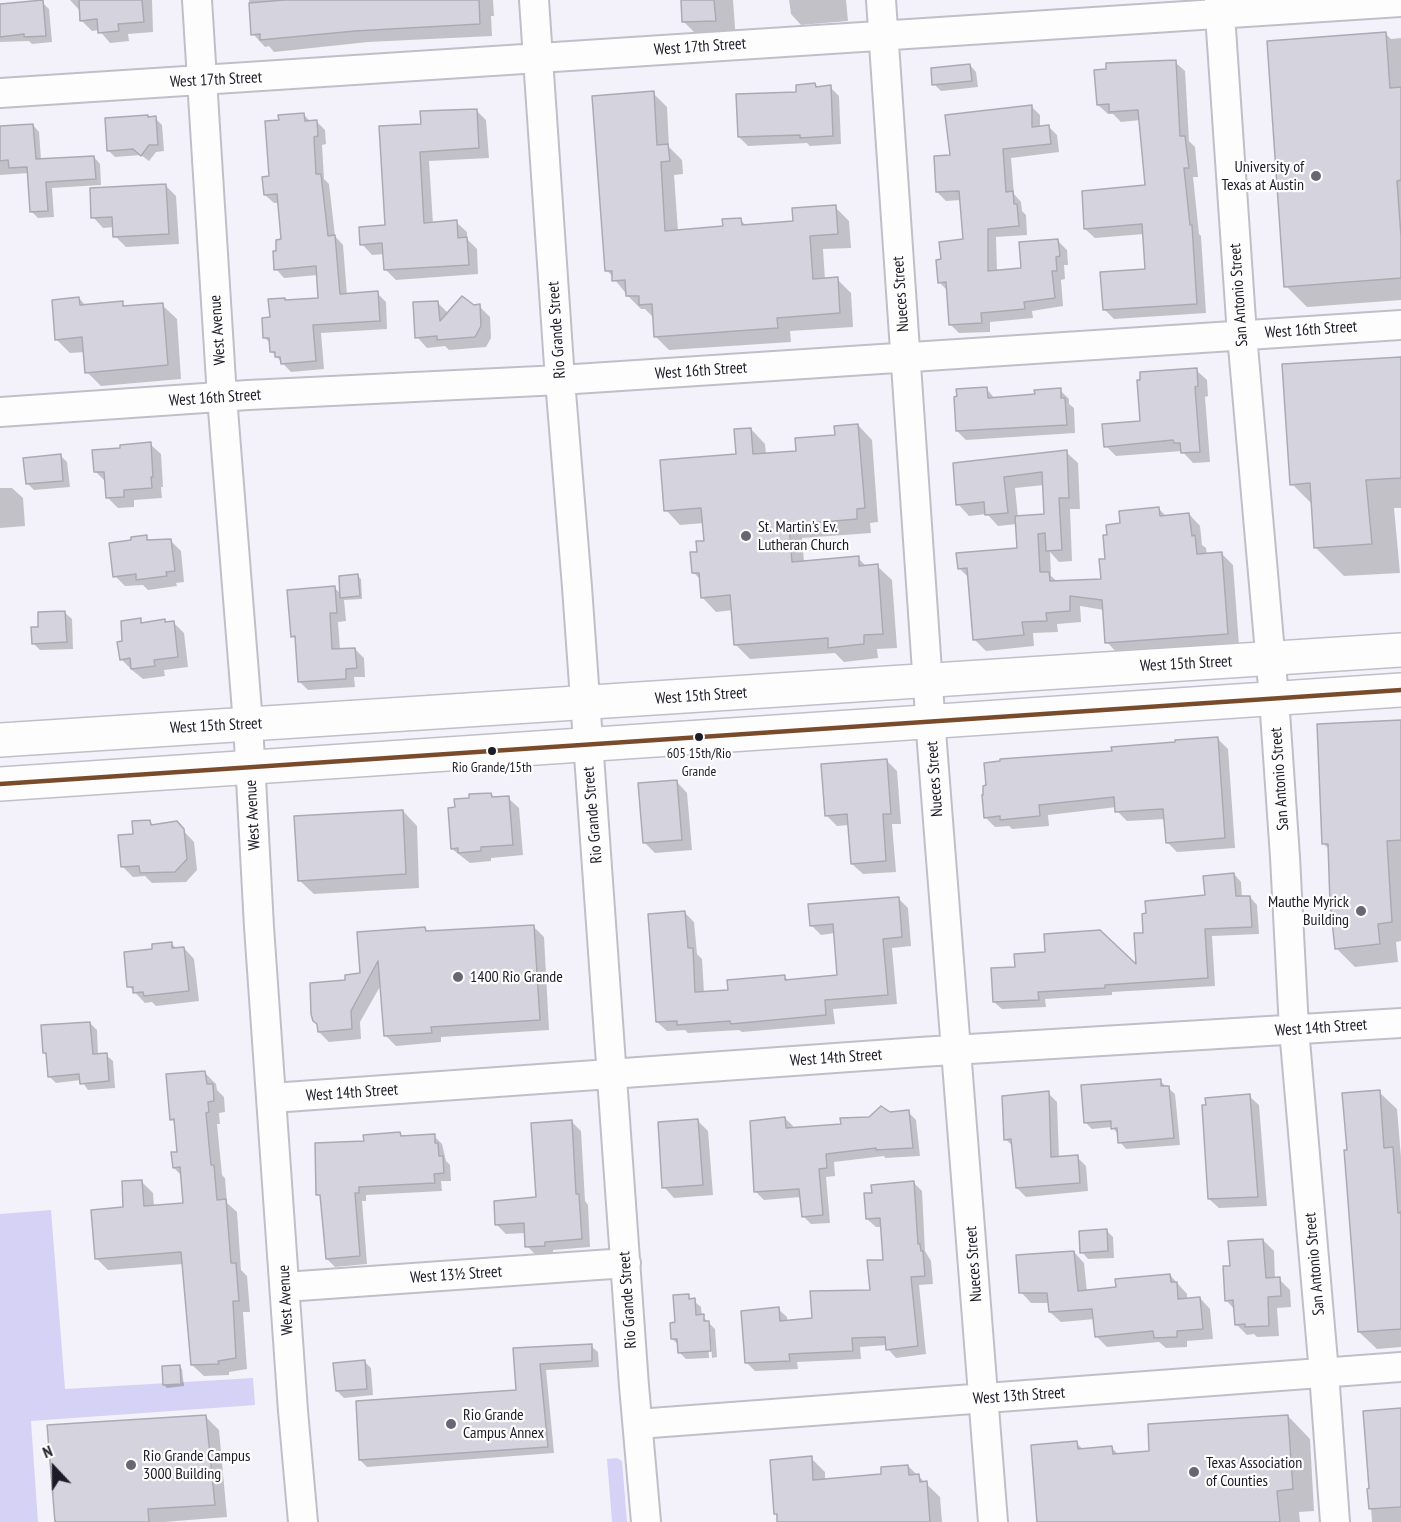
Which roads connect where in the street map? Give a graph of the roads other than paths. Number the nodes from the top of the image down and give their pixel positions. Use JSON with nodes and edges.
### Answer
{"nodes":[{"id":1,"x":197,"y":0,"type":"edge"},
{"id":2,"x":534,"y":0,"type":"edge"},
{"id":3,"x":881,"y":0,"type":"edge"},
{"id":4,"x":1401,"y":2,"type":"edge"},
{"id":5,"x":1219,"y":7,"type":"edge"},
{"id":6,"x":883,"y":35,"type":"junction"},
{"id":7,"x":539,"y":57,"type":"junction"},
{"id":8,"x":202,"y":81,"type":"junction"},
{"id":9,"x":0,"y":93,"type":"edge"},
{"id":10,"x":1401,"y":324,"type":"edge"},
{"id":11,"x":1242,"y":335,"type":"junction"},
{"id":12,"x":905,"y":359,"type":"junction"},
{"id":13,"x":560,"y":380,"type":"junction"},
{"id":14,"x":222,"y":397,"type":"junction"},
{"id":15,"x":0,"y":412,"type":"edge"},
{"id":16,"x":1401,"y":650,"type":"edge"},
{"id":17,"x":1270,"y":659,"type":"junction"},
{"id":18,"x":928,"y":681,"type":"junction"},
{"id":19,"x":1401,"y":690,"type":"edge"},
{"id":20,"x":1274,"y":698,"type":"junction"},
{"id":21,"x":585,"y":703,"type":"junction"},
{"id":22,"x":931,"y":722,"type":"junction"},
{"id":23,"x":248,"y":724,"type":"junction"},
{"id":24,"x":0,"y":740,"type":"edge"},
{"id":25,"x":588,"y":746,"type":"junction"},
{"id":26,"x":250,"y":767,"type":"junction"},
{"id":27,"x":0,"y":784,"type":"edge"},
{"id":28,"x":1401,"y":1023,"type":"edge"},
{"id":29,"x":1294,"y":1029,"type":"junction"},
{"id":30,"x":955,"y":1050,"type":"junction"},
{"id":31,"x":612,"y":1074,"type":"junction"},
{"id":32,"x":272,"y":1098,"type":"junction"},
{"id":33,"x":626,"y":1263,"type":"junction"},
{"id":34,"x":285,"y":1287,"type":"junction"},
{"id":35,"x":1401,"y":1367,"type":"edge"},
{"id":36,"x":1324,"y":1373,"type":"junction"},
{"id":37,"x":983,"y":1398,"type":"junction"},
{"id":38,"x":638,"y":1424,"type":"junction"},
{"id":39,"x":303,"y":1522,"type":"edge"},
{"id":40,"x":646,"y":1522,"type":"edge"},
{"id":41,"x":993,"y":1522,"type":"edge"},
{"id":42,"x":1335,"y":1522,"type":"edge"}],
"edges":[{"from":1,"to":8,"type":"street","name":"West Avenue"},
{"from":2,"to":7,"type":"street","name":"Rio Grande Street"},
{"from":3,"to":6,"type":"street","name":"Nueces Street"},
{"from":4,"to":5,"type":"street","name":"West 17th Street"},
{"from":5,"to":6,"type":"street","name":"West 17th Street"},
{"from":5,"to":11,"type":"street","name":"San Antonio Street"},
{"from":6,"to":7,"type":"street","name":"West 17th Street"},
{"from":6,"to":12,"type":"street","name":"Nueces Street"},
{"from":7,"to":8,"type":"street","name":"West 17th Street"},
{"from":7,"to":13,"type":"street","name":"Rio Grande Street"},
{"from":8,"to":9,"type":"street","name":"West 17th Street"},
{"from":8,"to":14,"type":"street","name":"West Avenue"},
{"from":10,"to":11,"type":"street","name":"West 16th Street"},
{"from":11,"to":12,"type":"street","name":"West 16th Street"},
{"from":11,"to":17,"type":"street","name":"San Antonio Street"},
{"from":12,"to":13,"type":"street","name":"West 16th Street"},
{"from":12,"to":18,"type":"street","name":"Nueces Street"},
{"from":13,"to":14,"type":"street","name":"West 16th Street"},
{"from":13,"to":21,"type":"street","name":"Rio Grande Street"},
{"from":14,"to":15,"type":"street","name":"West 16th Street"},
{"from":14,"to":23,"type":"street","name":"West Avenue"},
{"from":16,"to":17,"type":"main road","name":"West 15th Street"},
{"from":17,"to":18,"type":"main road","name":"West 15th Street"},
{"from":17,"to":20,"type":"street","name":"San Antonio Street"},
{"from":18,"to":21,"type":"main road","name":"West 15th Street"},
{"from":18,"to":22,"type":"street","name":"Nueces Street"},
{"from":19,"to":20,"type":"main road"},
{"from":20,"to":22,"type":"main road"},
{"from":20,"to":29,"type":"street","name":"San Antonio Street"},
{"from":21,"to":23,"type":"main road","name":"West 15th Street"},
{"from":21,"to":25,"type":"street","name":"Rio Grande Street"},
{"from":22,"to":25,"type":"main road"},
{"from":22,"to":30,"type":"street","name":"Nueces Street"},
{"from":23,"to":24,"type":"main road","name":"West 15th Street"},
{"from":23,"to":26,"type":"street","name":"West Avenue"},
{"from":25,"to":26,"type":"main road"},
{"from":25,"to":31,"type":"street","name":"Rio Grande Street"},
{"from":26,"to":27,"type":"main road"},
{"from":26,"to":32,"type":"street","name":"West Avenue"},
{"from":28,"to":29,"type":"street","name":"West 14th Street"},
{"from":29,"to":30,"type":"street","name":"West 14th Street"},
{"from":29,"to":36,"type":"street","name":"San Antonio Street"},
{"from":30,"to":31,"type":"street","name":"West 14th Street"},
{"from":30,"to":37,"type":"street","name":"Nueces Street"},
{"from":31,"to":32,"type":"street","name":"West 14th Street"},
{"from":31,"to":33,"type":"street","name":"Rio Grande Street"},
{"from":32,"to":34,"type":"street","name":"West Avenue"},
{"from":33,"to":34,"type":"street","name":"West 13½ Street"},
{"from":33,"to":38,"type":"street","name":"Rio Grande Street"},
{"from":34,"to":39,"type":"street","name":"West Avenue"},
{"from":35,"to":36,"type":"street","name":"West 13th Street"},
{"from":36,"to":37,"type":"street","name":"West 13th Street"},
{"from":36,"to":42,"type":"street","name":"San Antonio Street"},
{"from":37,"to":38,"type":"street","name":"West 13th Street"},
{"from":37,"to":41,"type":"street","name":"Nueces Street"},
{"from":38,"to":40,"type":"street","name":"Rio Grande Street"}]}
